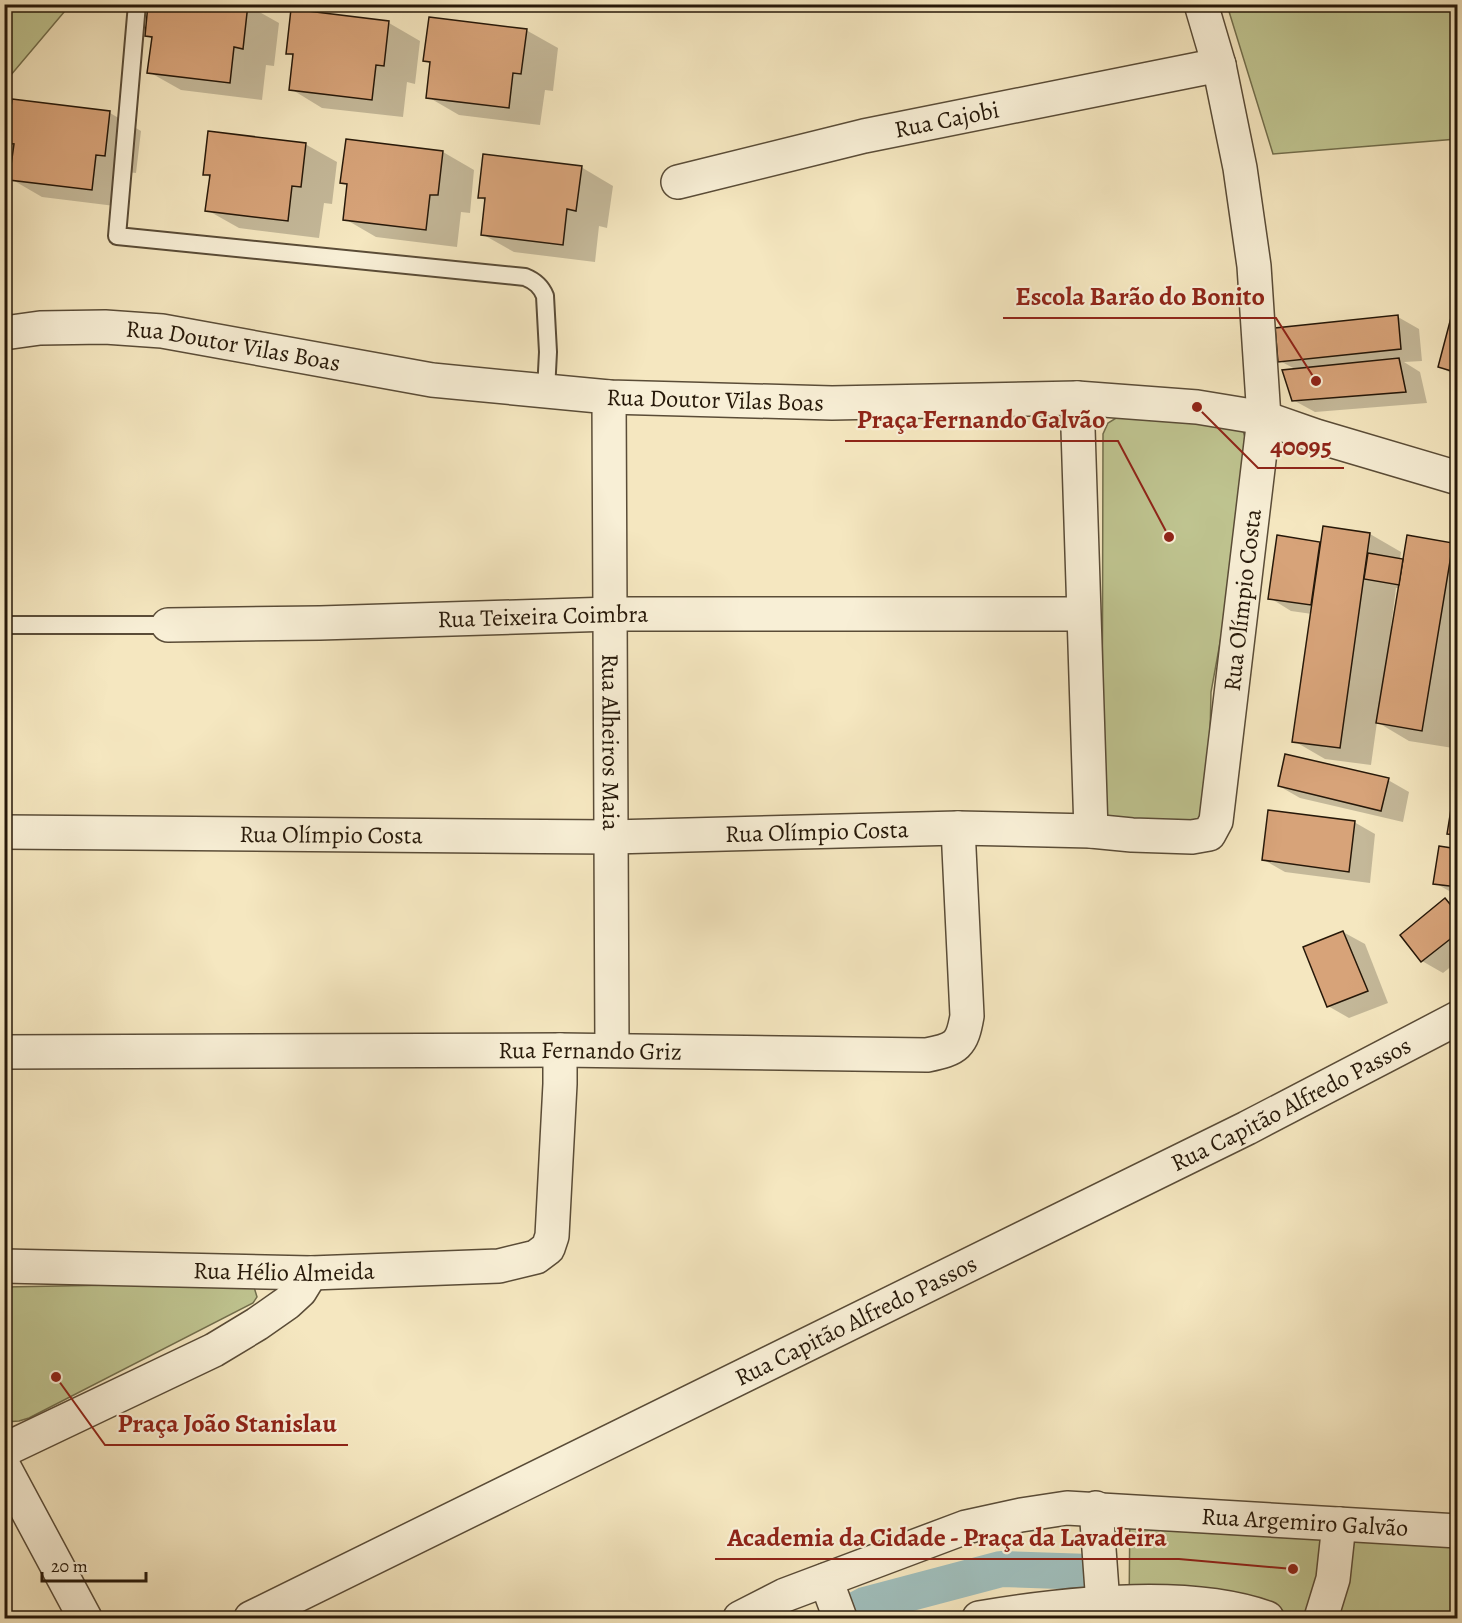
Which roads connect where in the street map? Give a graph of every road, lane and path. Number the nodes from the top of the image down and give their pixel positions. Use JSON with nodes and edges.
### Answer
{"nodes":[{"id":1,"x":137,"y":4,"type":"edge"},
{"id":2,"x":1201,"y":4,"type":"edge"},
{"id":3,"x":1219,"y":64,"type":"junction"},
{"id":4,"x":678,"y":182,"type":"dead end"},
{"id":5,"x":4,"y":333,"type":"edge"},
{"id":6,"x":546,"y":392,"type":"junction"},
{"id":7,"x":609,"y":397,"type":"junction"},
{"id":8,"x":1077,"y":398,"type":"junction"},
{"id":9,"x":1264,"y":418,"type":"junction"},
{"id":10,"x":1458,"y":478,"type":"edge"},
{"id":11,"x":611,"y":614,"type":"junction"},
{"id":12,"x":1083,"y":614,"type":"junction"},
{"id":13,"x":4,"y":625,"type":"edge"},
{"id":14,"x":168,"y":625,"type":"joint"},
{"id":15,"x":958,"y":828,"type":"junction"},
{"id":16,"x":1092,"y":831,"type":"junction"},
{"id":17,"x":4,"y":832,"type":"edge"},
{"id":18,"x":612,"y":837,"type":"junction"},
{"id":19,"x":1458,"y":1018,"type":"edge"},
{"id":20,"x":560,"y":1050,"type":"junction"},
{"id":21,"x":612,"y":1050,"type":"junction"},
{"id":22,"x":4,"y":1052,"type":"edge"},
{"id":23,"x":4,"y":1266,"type":"edge"},
{"id":24,"x":310,"y":1273,"type":"junction"},
{"id":25,"x":4,"y":1450,"type":"edge"},
{"id":26,"x":4,"y":1467,"type":"edge"},
{"id":27,"x":1096,"y":1508,"type":"junction"},
{"id":28,"x":1339,"y":1524,"type":"junction"},
{"id":29,"x":1458,"y":1531,"type":"edge"},
{"id":30,"x":827,"y":1584,"type":"junction"},
{"id":31,"x":1103,"y":1604,"type":"junction"},
{"id":32,"x":1067,"y":1613,"type":"edge"},
{"id":33,"x":85,"y":1618,"type":"edge"},
{"id":34,"x":251,"y":1618,"type":"edge"},
{"id":35,"x":740,"y":1618,"type":"edge"},
{"id":36,"x":840,"y":1618,"type":"edge"},
{"id":37,"x":979,"y":1618,"type":"edge"},
{"id":38,"x":1267,"y":1618,"type":"edge"},
{"id":39,"x":1321,"y":1618,"type":"edge"}],
"edges":[{"from":1,"to":6,"type":"lane"},
{"from":2,"to":3,"type":"street","name":"Rua Olímpio Costa"},
{"from":3,"to":4,"type":"street","name":"Rua Cajobi"},
{"from":3,"to":9,"type":"street","name":"Rua Olímpio Costa"},
{"from":5,"to":6,"type":"street","name":"Rua Doutor Vilas Boas"},
{"from":6,"to":7,"type":"street","name":"Rua Doutor Vilas Boas"},
{"from":7,"to":8,"type":"street","name":"Rua Doutor Vilas Boas"},
{"from":7,"to":11,"type":"street","name":"Rua Alheiros Maia"},
{"from":8,"to":9,"type":"street","name":"Rua Doutor Vilas Boas"},
{"from":8,"to":12,"type":"street"},
{"from":9,"to":10,"type":"street","name":"Rua Doutor Vilas Boas"},
{"from":9,"to":16,"type":"street","name":"Rua Olímpio Costa"},
{"from":11,"to":12,"type":"street","name":"Rua Teixeira Coimbra"},
{"from":11,"to":14,"type":"street","name":"Rua Teixeira Coimbra"},
{"from":11,"to":18,"type":"street","name":"Rua Alheiros Maia"},
{"from":12,"to":16,"type":"street"},
{"from":13,"to":14,"type":"lane","name":"Rua Teixeira Coimbra"},
{"from":15,"to":16,"type":"street","name":"Rua Olímpio Costa"},
{"from":15,"to":18,"type":"street","name":"Rua Olímpio Costa"},
{"from":15,"to":21,"type":"street","name":"Rua Fernando Griz"},
{"from":17,"to":18,"type":"street","name":"Rua Olímpio Costa"},
{"from":18,"to":21,"type":"street","name":"Rua Alheiros Maia"},
{"from":19,"to":34,"type":"street","name":"Rua Capitão Alfredo Passos"},
{"from":20,"to":21,"type":"street","name":"Rua Fernando Griz"},
{"from":20,"to":22,"type":"street","name":"Rua Fernando Griz"},
{"from":20,"to":24,"type":"street","name":"Rua Hélio Almeida"},
{"from":23,"to":24,"type":"street","name":"Rua Hélio Almeida"},
{"from":24,"to":25,"type":"street"},
{"from":26,"to":33,"type":"street"},
{"from":27,"to":28,"type":"street","name":"Rua Argemiro Galvão"},
{"from":27,"to":30,"type":"street","name":"Rua Argemiro Galvão"},
{"from":27,"to":31,"type":"street"},
{"from":28,"to":29,"type":"street","name":"Rua Argemiro Galvão"},
{"from":28,"to":39,"type":"street"},
{"from":30,"to":35,"type":"street","name":"Rua Argemiro Galvão"},
{"from":30,"to":36,"type":"street"},
{"from":31,"to":32,"type":"street"},
{"from":31,"to":38,"type":"street"},
{"from":32,"to":37,"type":"street"}]}
